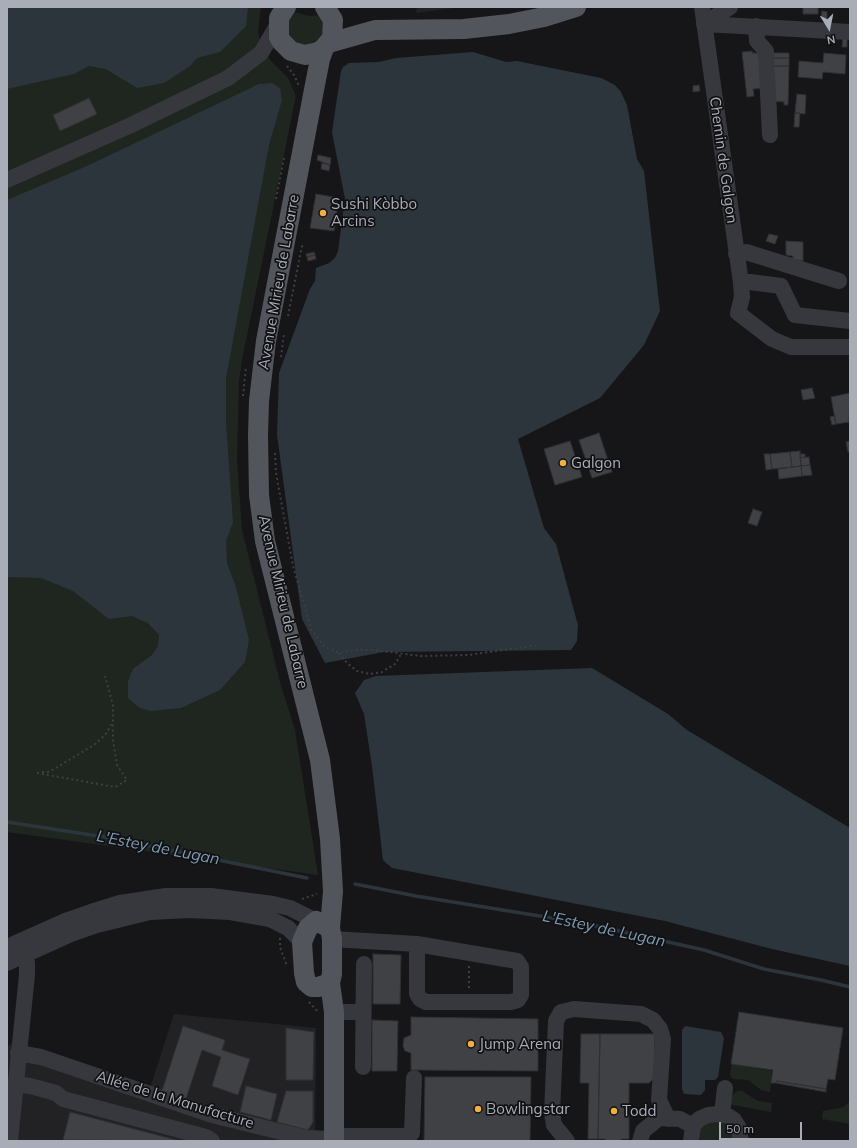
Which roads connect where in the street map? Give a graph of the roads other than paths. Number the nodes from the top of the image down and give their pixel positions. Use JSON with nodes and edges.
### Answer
{"nodes":[{"id":1,"x":576,"y":7,"type":"edge"},
{"id":2,"x":702,"y":7,"type":"edge"},
{"id":3,"x":730,"y":7,"type":"edge"},
{"id":4,"x":328,"y":11,"type":"edge"},
{"id":5,"x":280,"y":14,"type":"edge"},
{"id":6,"x":704,"y":24,"type":"junction"},
{"id":7,"x":756,"y":26,"type":"junction"},
{"id":8,"x":375,"y":30,"type":"junction"},
{"id":9,"x":850,"y":32,"type":"edge"},
{"id":10,"x":326,"y":46,"type":"junction"},
{"id":11,"x":291,"y":51,"type":"junction"},
{"id":12,"x":261,"y":53,"type":"junction"},
{"id":13,"x":313,"y":95,"type":"junction"},
{"id":14,"x":770,"y":135,"type":"dead end"},
{"id":15,"x":7,"y":180,"type":"edge"},
{"id":16,"x":736,"y":254,"type":"junction"},
{"id":17,"x":839,"y":281,"type":"dead end"},
{"id":18,"x":741,"y":283,"type":"junction"},
{"id":19,"x":850,"y":320,"type":"edge"},
{"id":20,"x":850,"y":347,"type":"edge"},
{"id":21,"x":150,"y":906,"type":"junction"},
{"id":22,"x":326,"y":929,"type":"junction"},
{"id":23,"x":302,"y":942,"type":"junction"},
{"id":24,"x":417,"y":944,"type":"junction"},
{"id":25,"x":7,"y":947,"type":"edge"},
{"id":26,"x":24,"y":956,"type":"junction"},
{"id":27,"x":7,"y":963,"type":"edge"},
{"id":28,"x":364,"y":964,"type":"dead end"},
{"id":29,"x":316,"y":990,"type":"junction"},
{"id":30,"x":364,"y":1012,"type":"junction"},
{"id":31,"x":329,"y":1019,"type":"junction"},
{"id":32,"x":18,"y":1053,"type":"junction"},
{"id":33,"x":363,"y":1067,"type":"dead end"},
{"id":34,"x":414,"y":1078,"type":"dead end"},
{"id":35,"x":14,"y":1084,"type":"junction"},
{"id":36,"x":725,"y":1088,"type":"dead end"},
{"id":37,"x":722,"y":1114,"type":"junction"},
{"id":38,"x":668,"y":1119,"type":"junction"},
{"id":39,"x":692,"y":1134,"type":"edge"},
{"id":40,"x":334,"y":1139,"type":"edge"},
{"id":41,"x":10,"y":1141,"type":"edge"},
{"id":42,"x":212,"y":1141,"type":"edge"},
{"id":43,"x":567,"y":1141,"type":"edge"},
{"id":44,"x":640,"y":1141,"type":"edge"},
{"id":45,"x":741,"y":1141,"type":"edge"}],
"edges":[{"from":1,"to":8,"type":"main road"},
{"from":2,"to":6,"type":"street","name":"Chemin de Galgon"},
{"from":3,"to":6,"type":"street"},
{"from":4,"to":8,"type":"main road"},
{"from":4,"to":10,"type":"main road","name":"Avenue Mirieu de Labarre"},
{"from":5,"to":11,"type":"main road","name":"Avenue Mirieu de Labarre"},
{"from":5,"to":12,"type":"street"},
{"from":6,"to":7,"type":"street"},
{"from":6,"to":16,"type":"street","name":"Chemin de Galgon"},
{"from":7,"to":9,"type":"street"},
{"from":7,"to":14,"type":"street"},
{"from":8,"to":10,"type":"main road"},
{"from":10,"to":11,"type":"main road"},
{"from":10,"to":13,"type":"main road","name":"Avenue Mirieu de Labarre"},
{"from":11,"to":12,"type":"street"},
{"from":11,"to":13,"type":"main road","name":"Avenue Mirieu de Labarre"},
{"from":12,"to":15,"type":"street"},
{"from":13,"to":22,"type":"main road","name":"Avenue Mirieu de Labarre"},
{"from":16,"to":17,"type":"street"},
{"from":16,"to":18,"type":"street","name":"Chemin de Galgon"},
{"from":18,"to":19,"type":"street"},
{"from":18,"to":20,"type":"street","name":"Chemin de Galgon"},
{"from":21,"to":22,"type":"street"},
{"from":21,"to":23,"type":"street"},
{"from":21,"to":25,"type":"street"},
{"from":21,"to":26,"type":"street"},
{"from":22,"to":23,"type":"main road"},
{"from":22,"to":24,"type":"street"},
{"from":22,"to":29,"type":"main road","name":"Avenue Mirieu de Labarre"},
{"from":23,"to":29,"type":"main road"},
{"from":24,"to":24,"type":"street"},
{"from":26,"to":27,"type":"street"},
{"from":26,"to":32,"type":"street"},
{"from":28,"to":30,"type":"street"},
{"from":29,"to":31,"type":"main road"},
{"from":30,"to":31,"type":"street"},
{"from":30,"to":33,"type":"street"},
{"from":31,"to":40,"type":"main road"},
{"from":32,"to":35,"type":"street"},
{"from":32,"to":40,"type":"street","name":"Allée de la Manufacture"},
{"from":34,"to":40,"type":"street","name":"Allée de la Manufacture"},
{"from":35,"to":41,"type":"street"},
{"from":35,"to":42,"type":"street"},
{"from":36,"to":37,"type":"street"},
{"from":37,"to":39,"type":"street"},
{"from":37,"to":45,"type":"street"},
{"from":38,"to":39,"type":"street"},
{"from":38,"to":43,"type":"street"},
{"from":38,"to":44,"type":"street"}]}
